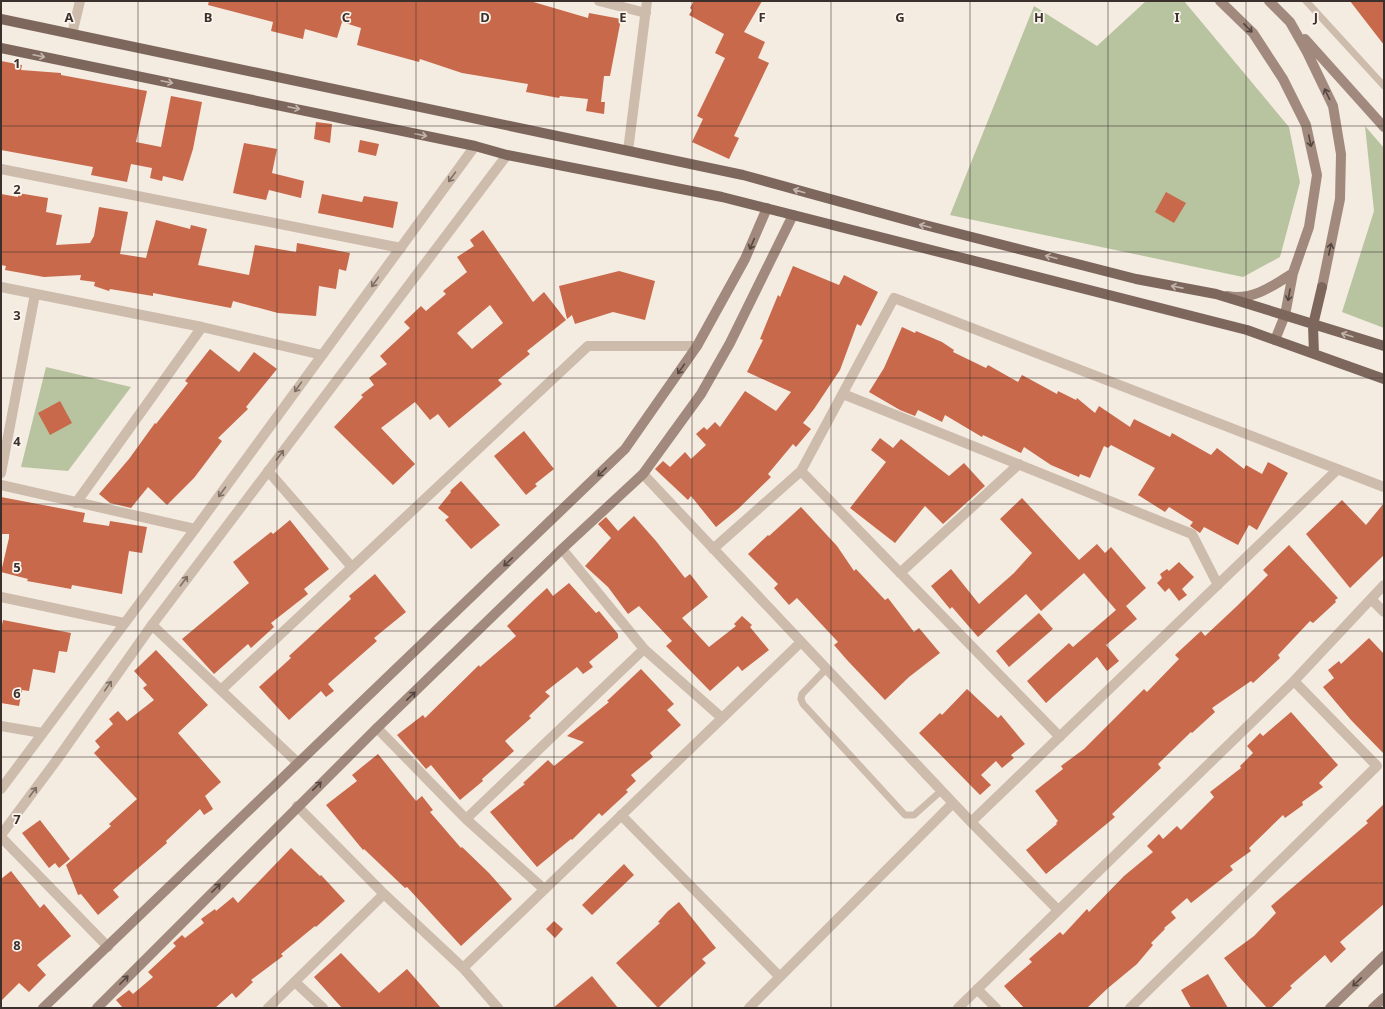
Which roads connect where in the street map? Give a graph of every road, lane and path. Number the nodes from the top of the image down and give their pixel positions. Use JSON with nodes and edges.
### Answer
{"nodes":[{"id":1,"x":80,"y":1,"type":"edge"},
{"id":2,"x":599,"y":1,"type":"edge"},
{"id":3,"x":647,"y":1,"type":"edge"},
{"id":4,"x":1220,"y":1,"type":"edge"},
{"id":5,"x":1269,"y":1,"type":"edge"},
{"id":6,"x":1306,"y":1,"type":"edge"},
{"id":7,"x":646,"y":13,"type":"junction"},
{"id":8,"x":1,"y":19,"type":"edge"},
{"id":9,"x":1290,"y":22,"type":"junction"},
{"id":10,"x":72,"y":34,"type":"junction"},
{"id":11,"x":1,"y":48,"type":"edge"},
{"id":12,"x":1384,"y":86,"type":"edge"},
{"id":13,"x":1384,"y":127,"type":"edge"},
{"id":14,"x":475,"y":146,"type":"junction"},
{"id":15,"x":628,"y":151,"type":"junction"},
{"id":16,"x":507,"y":155,"type":"junction"},
{"id":17,"x":1,"y":169,"type":"edge"},
{"id":18,"x":767,"y":208,"type":"junction"},
{"id":19,"x":793,"y":215,"type":"junction"},
{"id":20,"x":401,"y":248,"type":"junction"},
{"id":21,"x":1293,"y":273,"type":"junction"},
{"id":22,"x":1,"y":287,"type":"edge"},
{"id":23,"x":35,"y":294,"type":"junction"},
{"id":24,"x":1216,"y":294,"type":"junction"},
{"id":25,"x":1285,"y":315,"type":"junction"},
{"id":26,"x":1313,"y":324,"type":"junction"},
{"id":27,"x":202,"y":327,"type":"junction"},
{"id":28,"x":1275,"y":340,"type":"junction"},
{"id":29,"x":697,"y":346,"type":"junction"},
{"id":30,"x":1384,"y":346,"type":"edge"},
{"id":31,"x":1314,"y":354,"type":"junction"},
{"id":32,"x":322,"y":355,"type":"junction"},
{"id":33,"x":1384,"y":379,"type":"edge"},
{"id":34,"x":843,"y":394,"type":"junction"},
{"id":35,"x":1018,"y":464,"type":"junction"},
{"id":36,"x":1338,"y":469,"type":"junction"},
{"id":37,"x":268,"y":471,"type":"junction"},
{"id":38,"x":801,"y":471,"type":"junction"},
{"id":39,"x":1,"y":473,"type":"edge"},
{"id":40,"x":643,"y":474,"type":"junction"},
{"id":41,"x":1,"y":485,"type":"edge"},
{"id":42,"x":1384,"y":487,"type":"edge"},
{"id":43,"x":76,"y":503,"type":"junction"},
{"id":44,"x":195,"y":529,"type":"junction"},
{"id":45,"x":562,"y":549,"type":"junction"},
{"id":46,"x":713,"y":549,"type":"junction"},
{"id":47,"x":351,"y":566,"type":"junction"},
{"id":48,"x":900,"y":573,"type":"junction"},
{"id":49,"x":1218,"y":585,"type":"junction"},
{"id":50,"x":1384,"y":585,"type":"edge"},
{"id":51,"x":1,"y":597,"type":"edge"},
{"id":52,"x":1371,"y":598,"type":"junction"},
{"id":53,"x":1384,"y":612,"type":"edge"},
{"id":54,"x":124,"y":623,"type":"junction"},
{"id":55,"x":152,"y":625,"type":"junction"},
{"id":56,"x":801,"y":642,"type":"junction"},
{"id":57,"x":644,"y":649,"type":"junction"},
{"id":58,"x":826,"y":669,"type":"junction"},
{"id":59,"x":1294,"y":681,"type":"junction"},
{"id":60,"x":222,"y":690,"type":"junction"},
{"id":61,"x":722,"y":718,"type":"junction"},
{"id":62,"x":1,"y":726,"type":"edge"},
{"id":63,"x":377,"y":728,"type":"junction"},
{"id":64,"x":42,"y":733,"type":"junction"},
{"id":65,"x":1060,"y":737,"type":"junction"},
{"id":66,"x":298,"y":763,"type":"junction"},
{"id":67,"x":1381,"y":770,"type":"edge"},
{"id":68,"x":1,"y":789,"type":"edge"},
{"id":69,"x":942,"y":791,"type":"junction"},
{"id":70,"x":953,"y":803,"type":"junction"},
{"id":71,"x":297,"y":806,"type":"junction"},
{"id":72,"x":621,"y":815,"type":"junction"},
{"id":73,"x":466,"y":819,"type":"junction"},
{"id":74,"x":971,"y":822,"type":"junction"},
{"id":75,"x":1,"y":836,"type":"edge"},
{"id":76,"x":544,"y":889,"type":"junction"},
{"id":77,"x":384,"y":894,"type":"junction"},
{"id":78,"x":1058,"y":910,"type":"junction"},
{"id":79,"x":108,"y":947,"type":"junction"},
{"id":80,"x":1384,"y":956,"type":"edge"},
{"id":81,"x":463,"y":968,"type":"junction"},
{"id":82,"x":779,"y":976,"type":"junction"},
{"id":83,"x":295,"y":982,"type":"junction"},
{"id":84,"x":977,"y":989,"type":"junction"},
{"id":85,"x":1384,"y":998,"type":"edge"},
{"id":86,"x":43,"y":1008,"type":"edge"},
{"id":87,"x":96,"y":1008,"type":"edge"},
{"id":88,"x":268,"y":1008,"type":"edge"},
{"id":89,"x":323,"y":1008,"type":"edge"},
{"id":90,"x":498,"y":1008,"type":"edge"},
{"id":91,"x":749,"y":1008,"type":"edge"},
{"id":92,"x":958,"y":1008,"type":"edge"},
{"id":93,"x":996,"y":1008,"type":"edge"},
{"id":94,"x":1130,"y":1008,"type":"edge"},
{"id":95,"x":1330,"y":1008,"type":"edge"},
{"id":96,"x":1373,"y":1008,"type":"edge"}],
"edges":[{"from":1,"to":10,"type":"street"},
{"from":2,"to":7,"type":"street"},
{"from":3,"to":7,"type":"street"},
{"from":4,"to":21,"type":"main road","one_way":true},
{"from":5,"to":9,"type":"main road"},
{"from":6,"to":12,"type":"lane"},
{"from":7,"to":15,"type":"street"},
{"from":8,"to":10,"type":"main road"},
{"from":9,"to":13,"type":"main road"},
{"from":26,"to":9,"type":"main road","one_way":true},
{"from":10,"to":15,"type":"main road"},
{"from":11,"to":14,"type":"main road","one_way":true},
{"from":14,"to":16,"type":"main road"},
{"from":14,"to":20,"type":"street","one_way":true},
{"from":24,"to":15,"type":"main road","one_way":true},
{"from":16,"to":18,"type":"main road"},
{"from":37,"to":16,"type":"street","one_way":true},
{"from":17,"to":20,"type":"street"},
{"from":18,"to":19,"type":"main road"},
{"from":18,"to":29,"type":"main road","one_way":true},
{"from":19,"to":28,"type":"main road"},
{"from":19,"to":40,"type":"main road"},
{"from":20,"to":32,"type":"street","one_way":true},
{"from":21,"to":24,"type":"main road"},
{"from":21,"to":25,"type":"main road","one_way":true},
{"from":22,"to":23,"type":"street"},
{"from":23,"to":27,"type":"street"},
{"from":23,"to":39,"type":"street"},
{"from":24,"to":25,"type":"main road"},
{"from":25,"to":26,"type":"main road"},
{"from":25,"to":28,"type":"main road"},
{"from":30,"to":26,"type":"main road","one_way":true},
{"from":26,"to":31,"type":"main road"},
{"from":27,"to":32,"type":"street"},
{"from":27,"to":43,"type":"street"},
{"from":28,"to":31,"type":"main road"},
{"from":29,"to":47,"type":"street"},
{"from":29,"to":66,"type":"main road","one_way":true},
{"from":31,"to":33,"type":"main road"},
{"from":32,"to":44,"type":"street","one_way":true},
{"from":34,"to":35,"type":"street"},
{"from":34,"to":36,"type":"street"},
{"from":34,"to":38,"type":"street"},
{"from":35,"to":48,"type":"street"},
{"from":35,"to":49,"type":"street"},
{"from":36,"to":42,"type":"street"},
{"from":36,"to":49,"type":"street"},
{"from":37,"to":47,"type":"street"},
{"from":55,"to":37,"type":"street","one_way":true},
{"from":38,"to":46,"type":"street"},
{"from":38,"to":48,"type":"street"},
{"from":40,"to":45,"type":"main road"},
{"from":40,"to":46,"type":"street"},
{"from":41,"to":43,"type":"street"},
{"from":43,"to":44,"type":"street"},
{"from":44,"to":54,"type":"street"},
{"from":45,"to":57,"type":"street"},
{"from":63,"to":45,"type":"main road","one_way":true},
{"from":46,"to":56,"type":"street"},
{"from":47,"to":60,"type":"street"},
{"from":48,"to":65,"type":"street"},
{"from":49,"to":65,"type":"street"},
{"from":50,"to":52,"type":"street"},
{"from":51,"to":54,"type":"street"},
{"from":52,"to":53,"type":"street"},
{"from":52,"to":59,"type":"street"},
{"from":54,"to":64,"type":"street"},
{"from":55,"to":60,"type":"street"},
{"from":75,"to":55,"type":"street","one_way":true},
{"from":56,"to":58,"type":"street"},
{"from":56,"to":61,"type":"street"},
{"from":57,"to":61,"type":"street"},
{"from":57,"to":73,"type":"street"},
{"from":58,"to":69,"type":"street"},
{"from":58,"to":69,"type":"lane"},
{"from":59,"to":67,"type":"street"},
{"from":59,"to":78,"type":"street"},
{"from":60,"to":66,"type":"street"},
{"from":61,"to":72,"type":"street"},
{"from":62,"to":64,"type":"street"},
{"from":71,"to":63,"type":"main road","one_way":true},
{"from":63,"to":73,"type":"street"},
{"from":64,"to":68,"type":"street"},
{"from":65,"to":74,"type":"street"},
{"from":66,"to":79,"type":"main road"},
{"from":67,"to":94,"type":"street"},
{"from":69,"to":70,"type":"street"},
{"from":70,"to":74,"type":"street"},
{"from":70,"to":82,"type":"street"},
{"from":71,"to":77,"type":"street"},
{"from":87,"to":71,"type":"main road","one_way":true},
{"from":72,"to":76,"type":"street"},
{"from":72,"to":82,"type":"street"},
{"from":73,"to":76,"type":"street"},
{"from":74,"to":78,"type":"street"},
{"from":75,"to":79,"type":"street"},
{"from":76,"to":81,"type":"street"},
{"from":77,"to":81,"type":"street"},
{"from":77,"to":83,"type":"street"},
{"from":78,"to":84,"type":"street"},
{"from":79,"to":86,"type":"main road"},
{"from":80,"to":95,"type":"main road","one_way":true},
{"from":81,"to":90,"type":"street"},
{"from":82,"to":91,"type":"street"},
{"from":83,"to":88,"type":"street"},
{"from":83,"to":89,"type":"street"},
{"from":84,"to":92,"type":"street"},
{"from":84,"to":93,"type":"street"},
{"from":85,"to":96,"type":"main road"}]}
